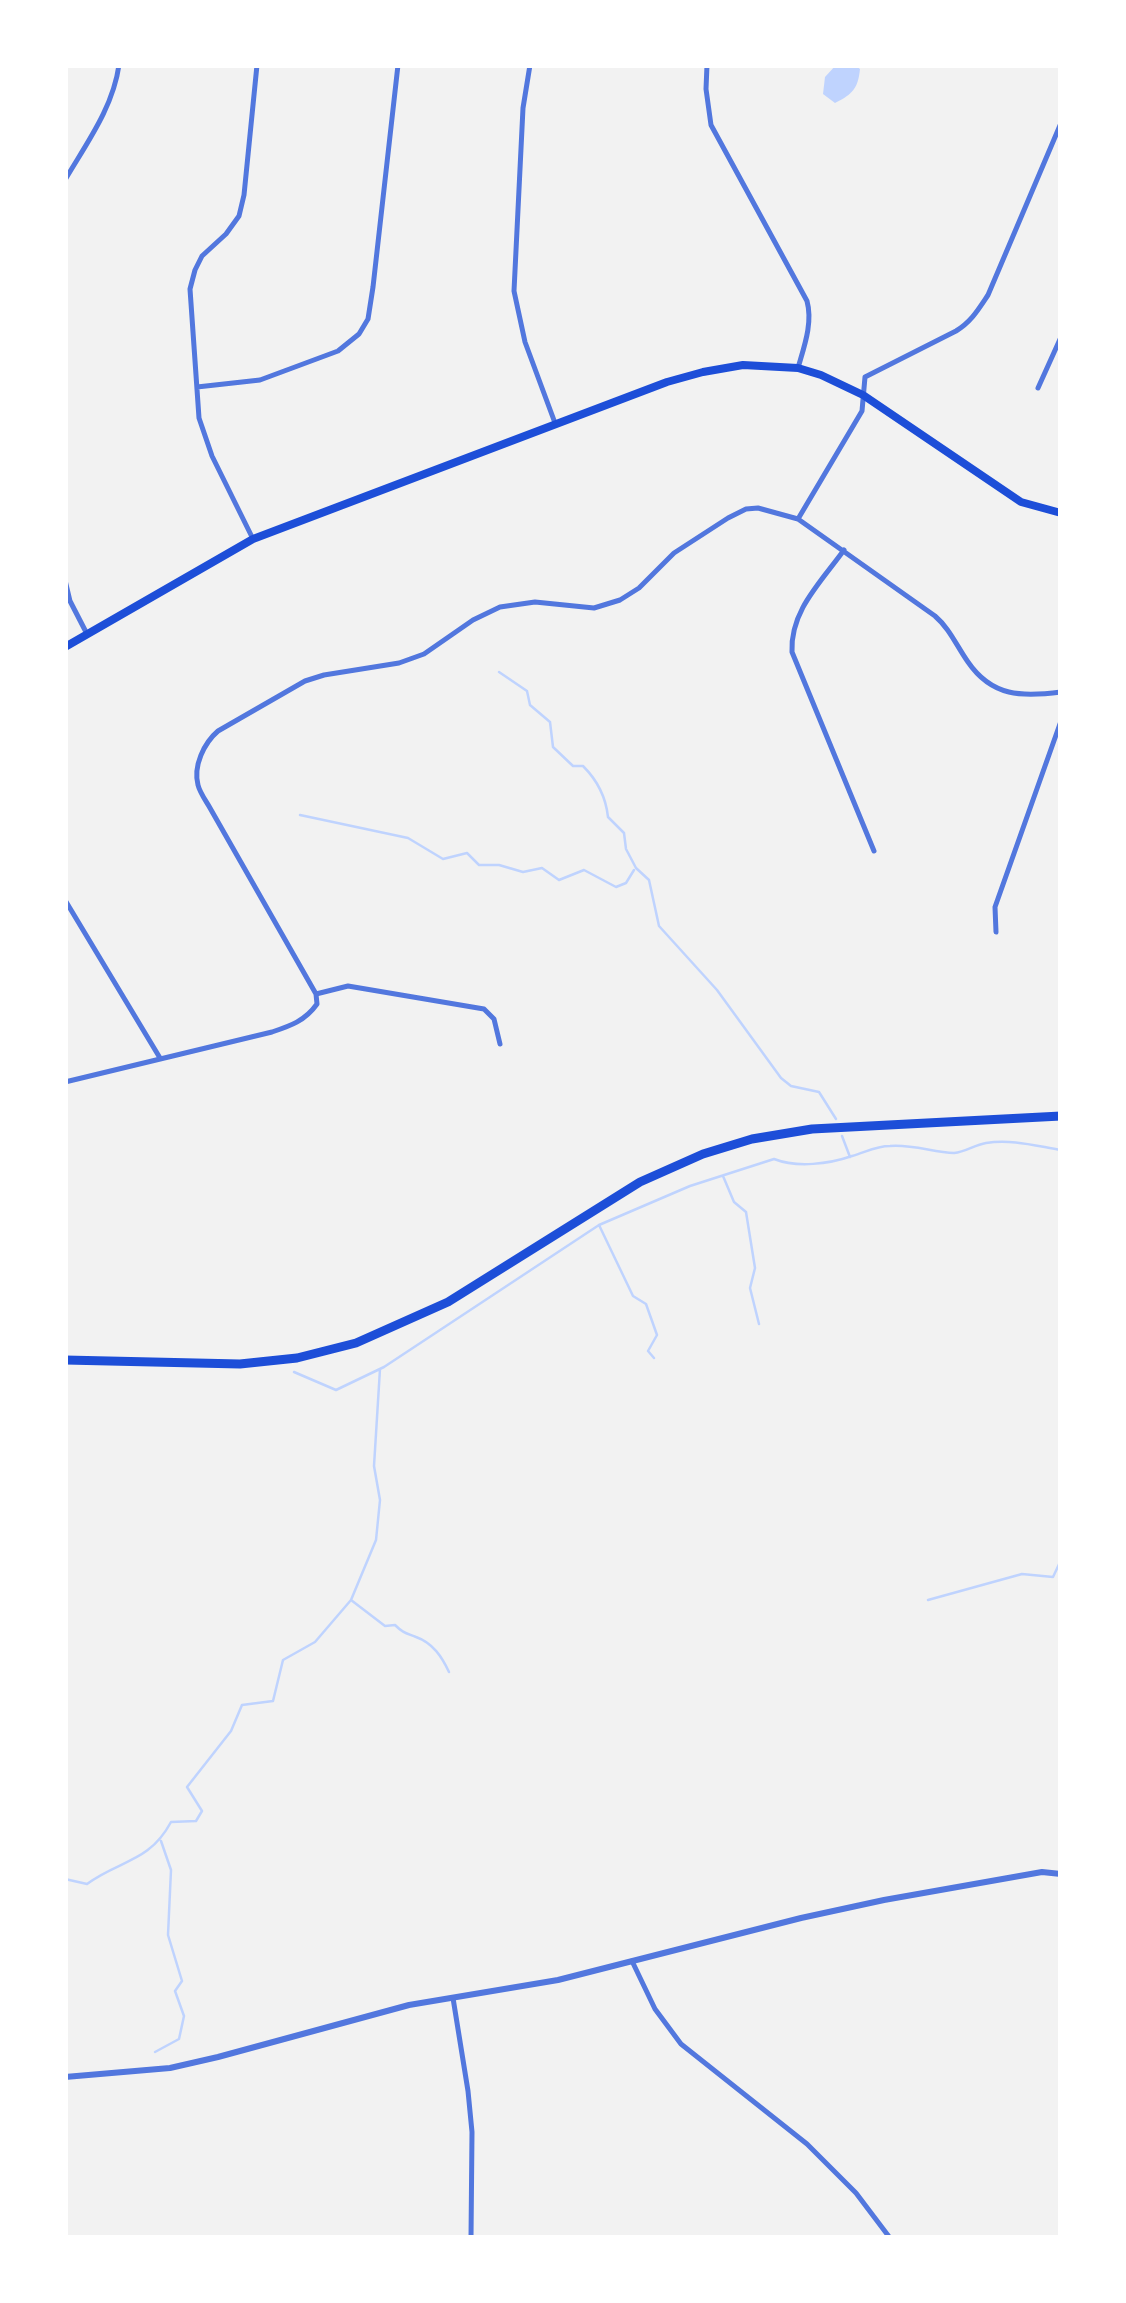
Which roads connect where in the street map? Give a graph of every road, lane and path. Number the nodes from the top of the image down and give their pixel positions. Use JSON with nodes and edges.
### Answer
{"nodes":[{"id":1,"x":119,"y":65,"type":"edge"},
{"id":2,"x":257,"y":65,"type":"edge"},
{"id":3,"x":398,"y":65,"type":"edge"},
{"id":4,"x":530,"y":65,"type":"edge"},
{"id":5,"x":707,"y":65,"type":"edge"},
{"id":6,"x":1061,"y":124,"type":"edge"},
{"id":7,"x":65,"y":180,"type":"edge"},
{"id":8,"x":1061,"y":336,"type":"edge"},
{"id":9,"x":798,"y":368,"type":"junction"},
{"id":10,"x":197,"y":387,"type":"junction"},
{"id":11,"x":1038,"y":388,"type":"dead end"},
{"id":12,"x":863,"y":395,"type":"junction"},
{"id":13,"x":555,"y":424,"type":"junction"},
{"id":14,"x":1061,"y":513,"type":"edge"},
{"id":15,"x":798,"y":519,"type":"junction"},
{"id":16,"x":253,"y":538,"type":"junction"},
{"id":17,"x":844,"y":550,"type":"junction"},
{"id":18,"x":65,"y":580,"type":"edge"},
{"id":19,"x":86,"y":634,"type":"junction"},
{"id":20,"x":65,"y":648,"type":"edge"},
{"id":21,"x":1061,"y":692,"type":"edge"},
{"id":22,"x":1061,"y":722,"type":"edge"},
{"id":23,"x":874,"y":852,"type":"dead end"},
{"id":24,"x":65,"y":900,"type":"edge"},
{"id":25,"x":996,"y":932,"type":"dead end"},
{"id":26,"x":316,"y":994,"type":"junction"},
{"id":27,"x":500,"y":1044,"type":"dead end"},
{"id":28,"x":160,"y":1058,"type":"junction"},
{"id":29,"x":65,"y":1082,"type":"edge"},
{"id":30,"x":1061,"y":1116,"type":"edge"},
{"id":31,"x":65,"y":1360,"type":"edge"},
{"id":32,"x":1061,"y":1874,"type":"edge"},
{"id":33,"x":632,"y":1962,"type":"junction"},
{"id":34,"x":453,"y":1998,"type":"junction"},
{"id":35,"x":65,"y":2077,"type":"edge"},
{"id":36,"x":471,"y":2238,"type":"edge"},
{"id":37,"x":890,"y":2238,"type":"edge"}],
"edges":[{"from":1,"to":7,"type":"street"},
{"from":2,"to":10,"type":"street"},
{"from":3,"to":10,"type":"street"},
{"from":4,"to":13,"type":"street"},
{"from":5,"to":9,"type":"street"},
{"from":6,"to":12,"type":"street"},
{"from":8,"to":11,"type":"street"},
{"from":9,"to":12,"type":"main road"},
{"from":9,"to":13,"type":"main road"},
{"from":10,"to":16,"type":"street"},
{"from":12,"to":14,"type":"main road"},
{"from":12,"to":15,"type":"street"},
{"from":13,"to":16,"type":"main road"},
{"from":15,"to":17,"type":"street"},
{"from":15,"to":26,"type":"street"},
{"from":16,"to":19,"type":"main road"},
{"from":17,"to":21,"type":"street"},
{"from":17,"to":23,"type":"street"},
{"from":18,"to":19,"type":"street"},
{"from":19,"to":20,"type":"main road"},
{"from":22,"to":25,"type":"street"},
{"from":24,"to":28,"type":"street"},
{"from":26,"to":27,"type":"street"},
{"from":26,"to":28,"type":"street"},
{"from":28,"to":29,"type":"street"},
{"from":30,"to":31,"type":"main road"},
{"from":32,"to":33,"type":"street"},
{"from":33,"to":34,"type":"street"},
{"from":33,"to":37,"type":"street"},
{"from":34,"to":35,"type":"street"},
{"from":34,"to":36,"type":"street"}]}
